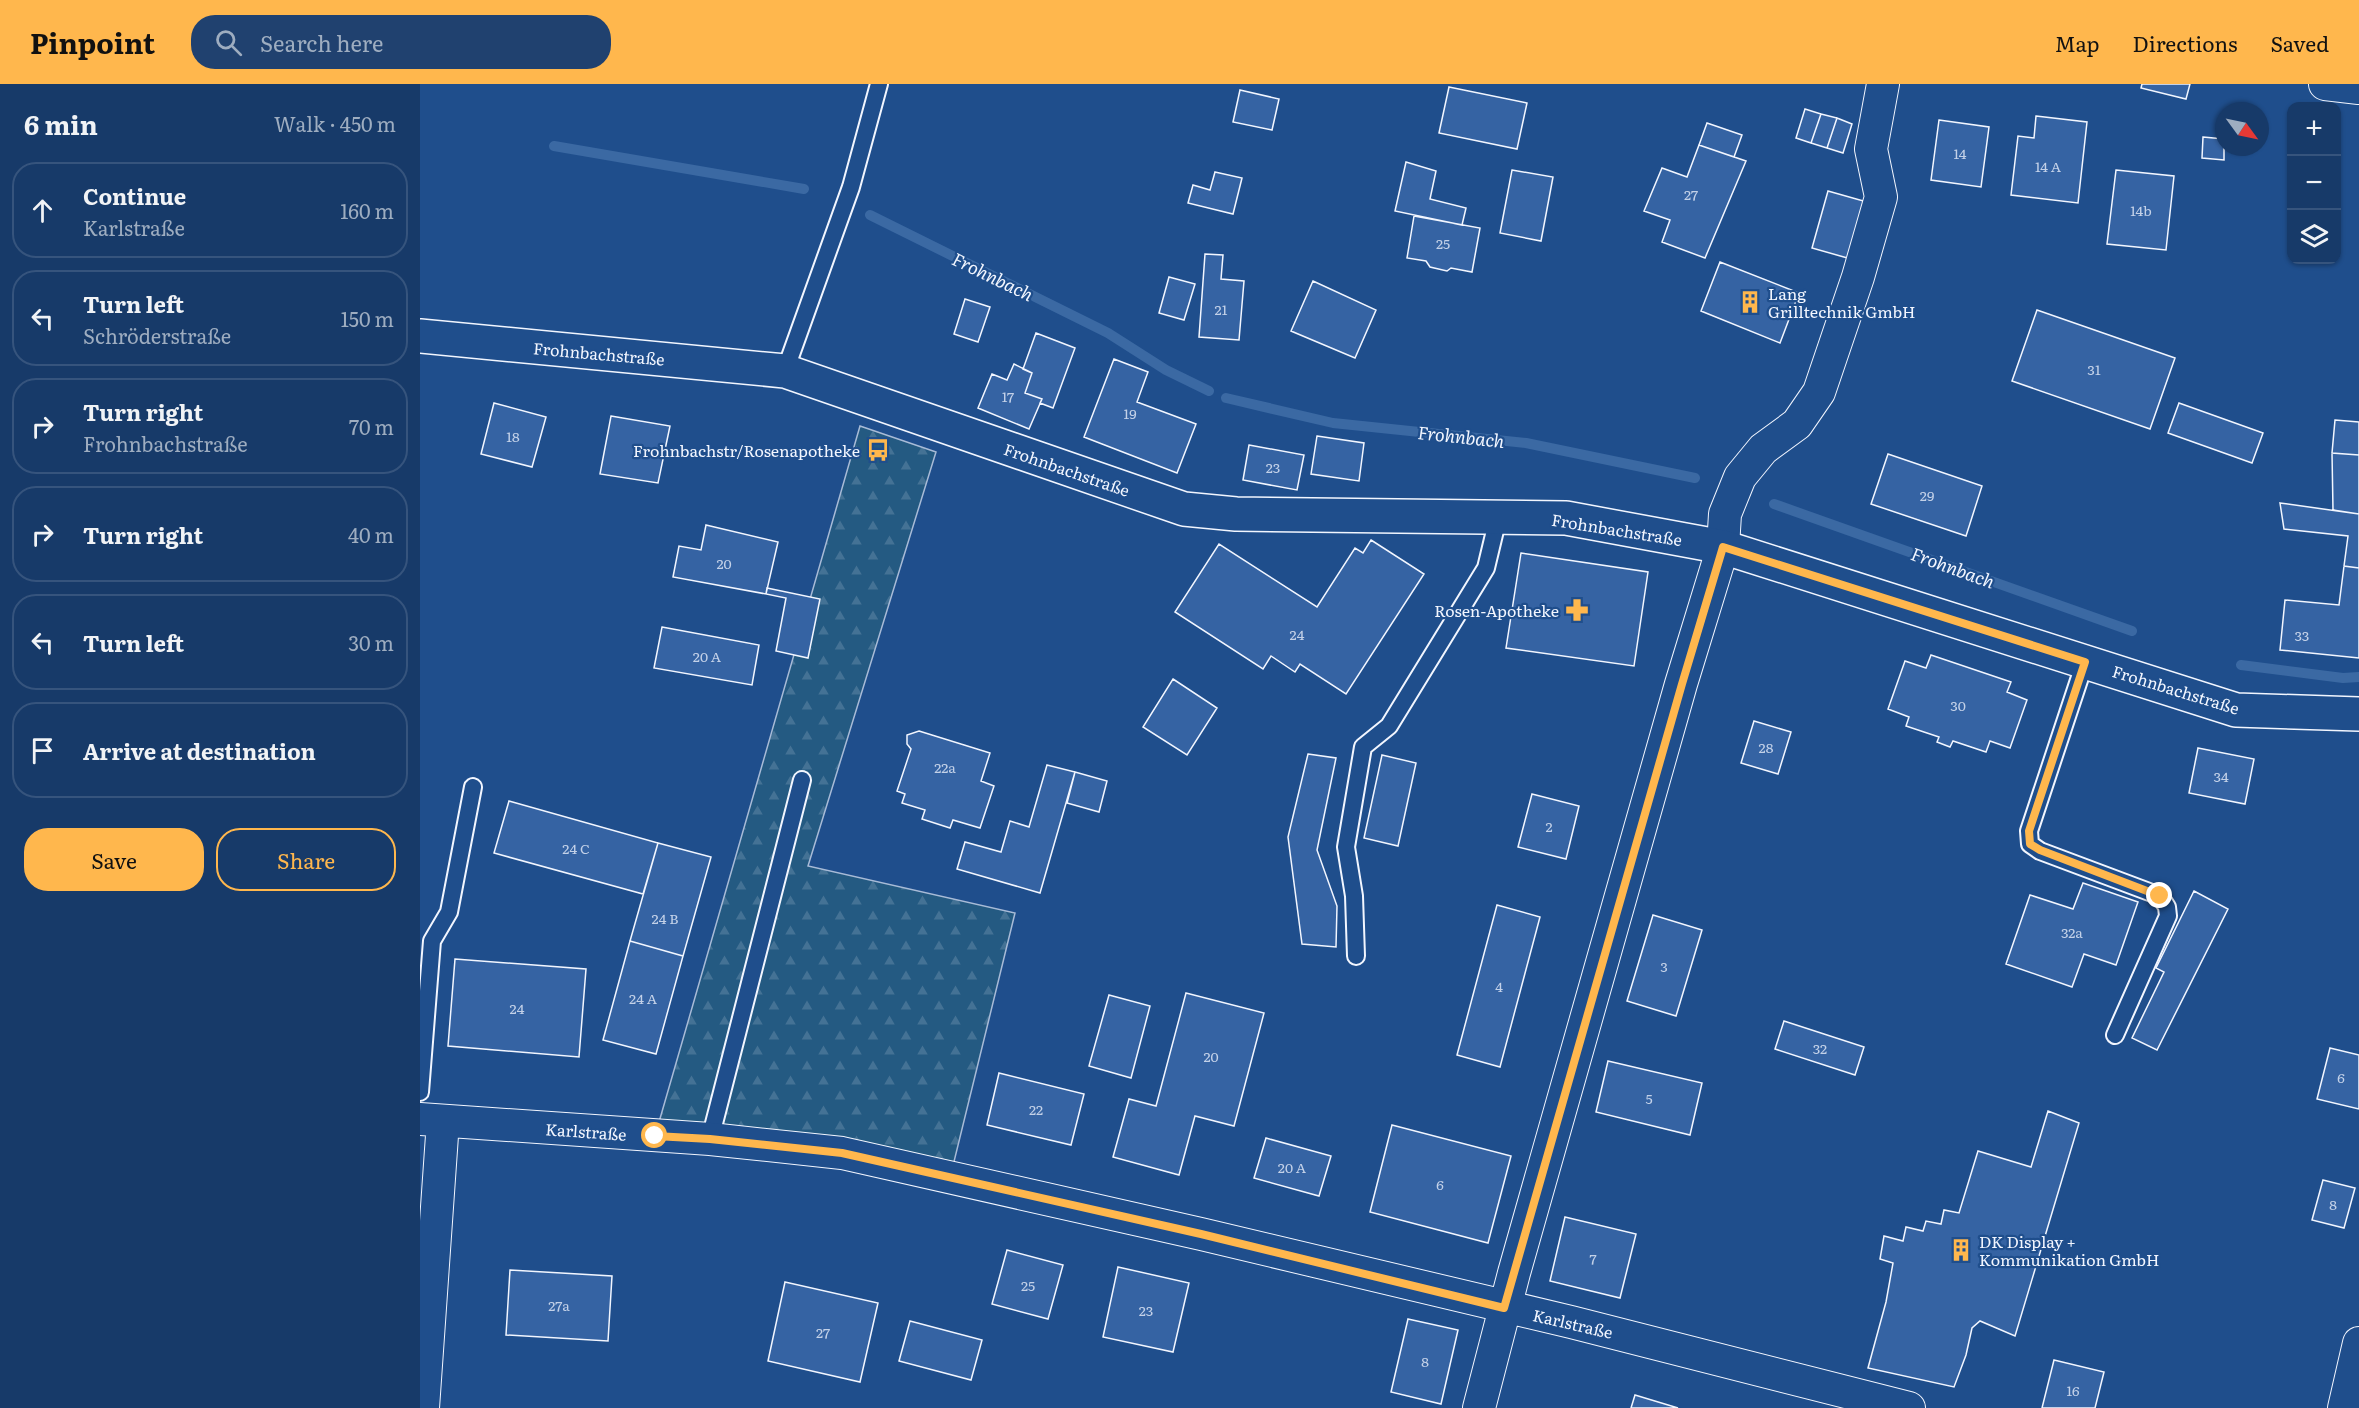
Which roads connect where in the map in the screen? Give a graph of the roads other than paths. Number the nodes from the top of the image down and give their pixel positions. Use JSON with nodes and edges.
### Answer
{"nodes":[{"id":1,"x":879,"y":84,"type":"edge"},
{"id":2,"x":1883,"y":84,"type":"edge"},
{"id":3,"x":2325,"y":84,"type":"edge"},
{"id":4,"x":2359,"y":88,"type":"edge"},
{"id":5,"x":420,"y":336,"type":"edge"},
{"id":6,"x":785,"y":371,"type":"junction"},
{"id":7,"x":1498,"y":518,"type":"junction"},
{"id":8,"x":1723,"y":547,"type":"junction"},
{"id":9,"x":2085,"y":662,"type":"junction"},
{"id":10,"x":2359,"y":714,"type":"edge"},
{"id":11,"x":802,"y":780,"type":"dead end"},
{"id":12,"x":473,"y":787,"type":"dead end"},
{"id":13,"x":1356,"y":956,"type":"dead end"},
{"id":14,"x":2115,"y":1035,"type":"dead end"},
{"id":15,"x":420,"y":1092,"type":"edge"},
{"id":16,"x":431,"y":1120,"type":"edge"},
{"id":17,"x":710,"y":1139,"type":"junction"},
{"id":18,"x":1504,"y":1308,"type":"junction"},
{"id":19,"x":2359,"y":1342,"type":"edge"},
{"id":20,"x":423,"y":1408,"type":"edge"},
{"id":21,"x":1479,"y":1408,"type":"edge"},
{"id":22,"x":1909,"y":1408,"type":"edge"},
{"id":23,"x":2344,"y":1408,"type":"edge"}],
"edges":[{"from":1,"to":6,"type":"lane"},
{"from":2,"to":8,"type":"street"},
{"from":3,"to":4,"type":"street"},
{"from":5,"to":6,"type":"street","name":"Frohnbachstraße"},
{"from":6,"to":7,"type":"street","name":"Frohnbachstraße"},
{"from":7,"to":8,"type":"street","name":"Frohnbachstraße"},
{"from":7,"to":13,"type":"lane"},
{"from":8,"to":9,"type":"street","name":"Frohnbachstraße"},
{"from":8,"to":18,"type":"street"},
{"from":9,"to":10,"type":"street","name":"Frohnbachstraße"},
{"from":9,"to":14,"type":"lane"},
{"from":11,"to":17,"type":"lane"},
{"from":12,"to":15,"type":"lane"},
{"from":16,"to":17,"type":"street","name":"Karlstraße"},
{"from":16,"to":20,"type":"street"},
{"from":17,"to":18,"type":"street","name":"Karlstraße"},
{"from":18,"to":21,"type":"street"},
{"from":18,"to":22,"type":"street","name":"Karlstraße"},
{"from":19,"to":23,"type":"street"}]}
